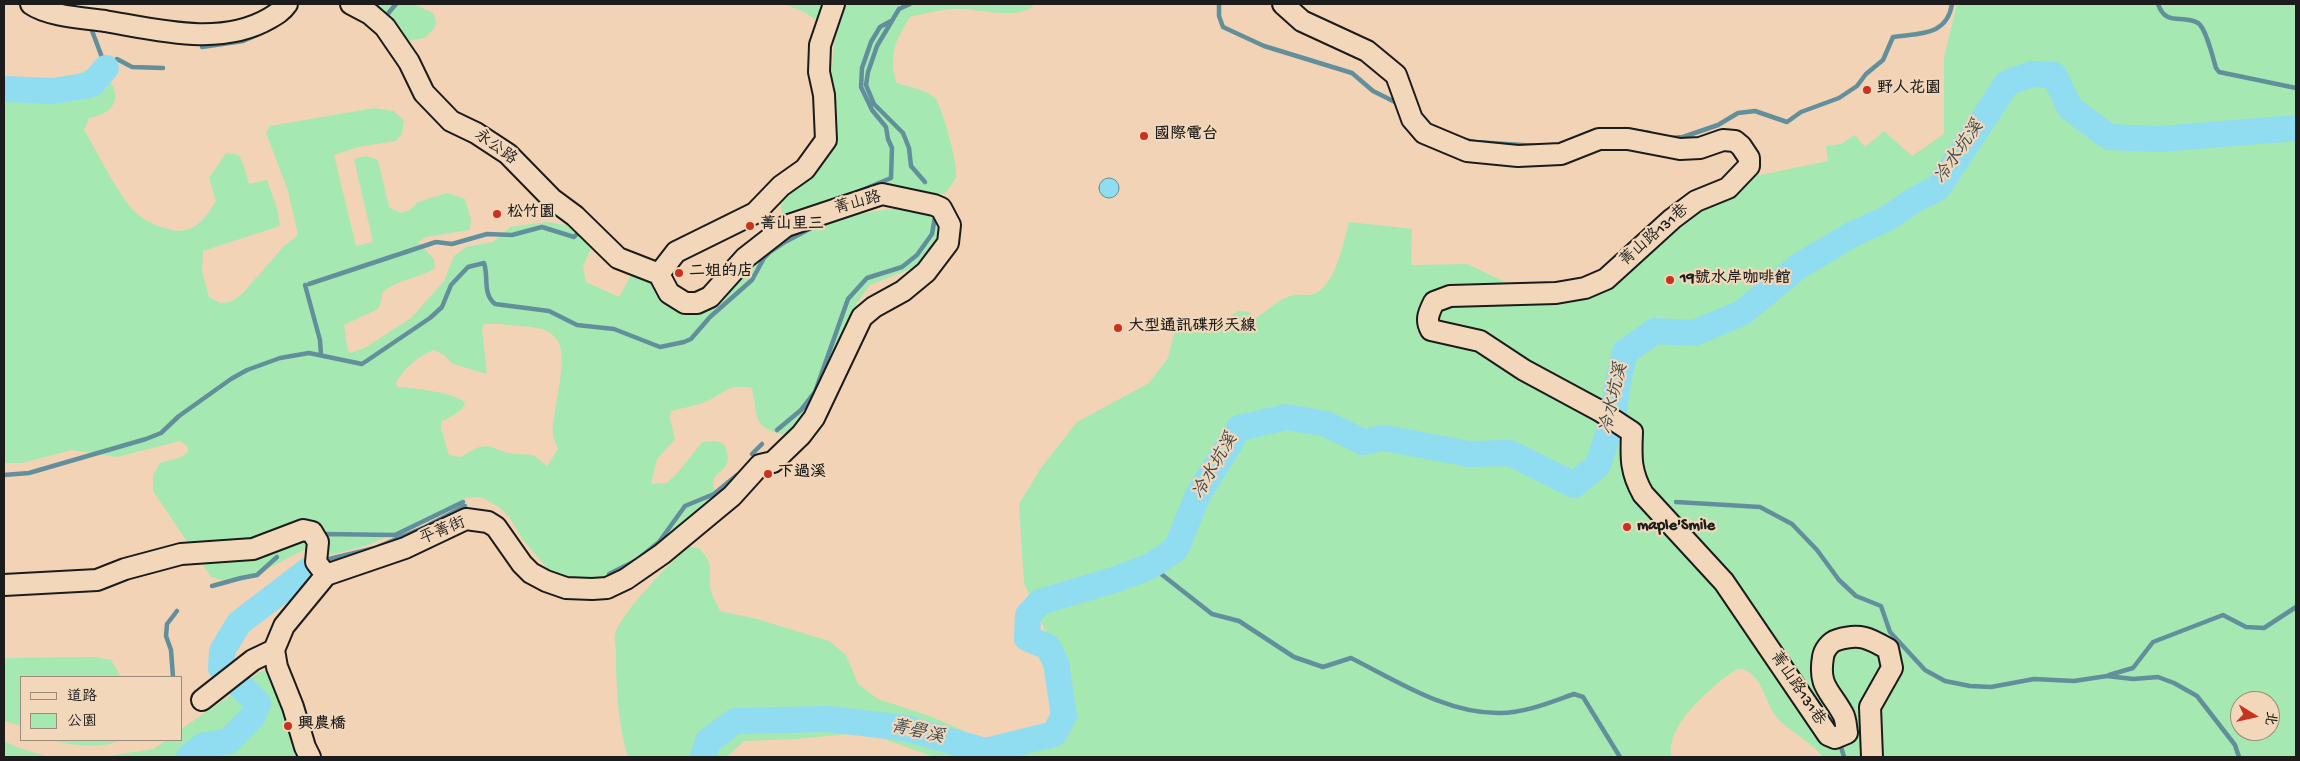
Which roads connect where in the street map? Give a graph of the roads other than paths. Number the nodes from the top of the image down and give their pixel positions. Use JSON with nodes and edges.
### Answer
{"nodes":[{"id":1,"x":31,"y":4,"type":"edge"},
{"id":2,"x":286,"y":4,"type":"edge"},
{"id":3,"x":351,"y":4,"type":"edge"},
{"id":4,"x":834,"y":4,"type":"edge"},
{"id":5,"x":1283,"y":4,"type":"edge"},
{"id":6,"x":660,"y":274,"type":"junction"},
{"id":7,"x":760,"y":466,"type":"joint"},
{"id":8,"x":326,"y":575,"type":"junction"},
{"id":9,"x":4,"y":585,"type":"edge"},
{"id":10,"x":274,"y":650,"type":"junction"},
{"id":11,"x":202,"y":700,"type":"dead end"},
{"id":12,"x":310,"y":757,"type":"edge"},
{"id":13,"x":1872,"y":757,"type":"edge"}],
"edges":[{"from":1,"to":2,"type":"street"},
{"from":3,"to":6,"type":"street","name":"永公路"},
{"from":4,"to":6,"type":"street"},
{"from":5,"to":13,"type":"street","name":"菁山路131巷"},
{"from":6,"to":7,"type":"street","name":"菁山路"},
{"from":7,"to":8,"type":"street","name":"平菁街"},
{"from":8,"to":9,"type":"street"},
{"from":8,"to":10,"type":"street"},
{"from":10,"to":11,"type":"street"},
{"from":10,"to":12,"type":"street"}]}
